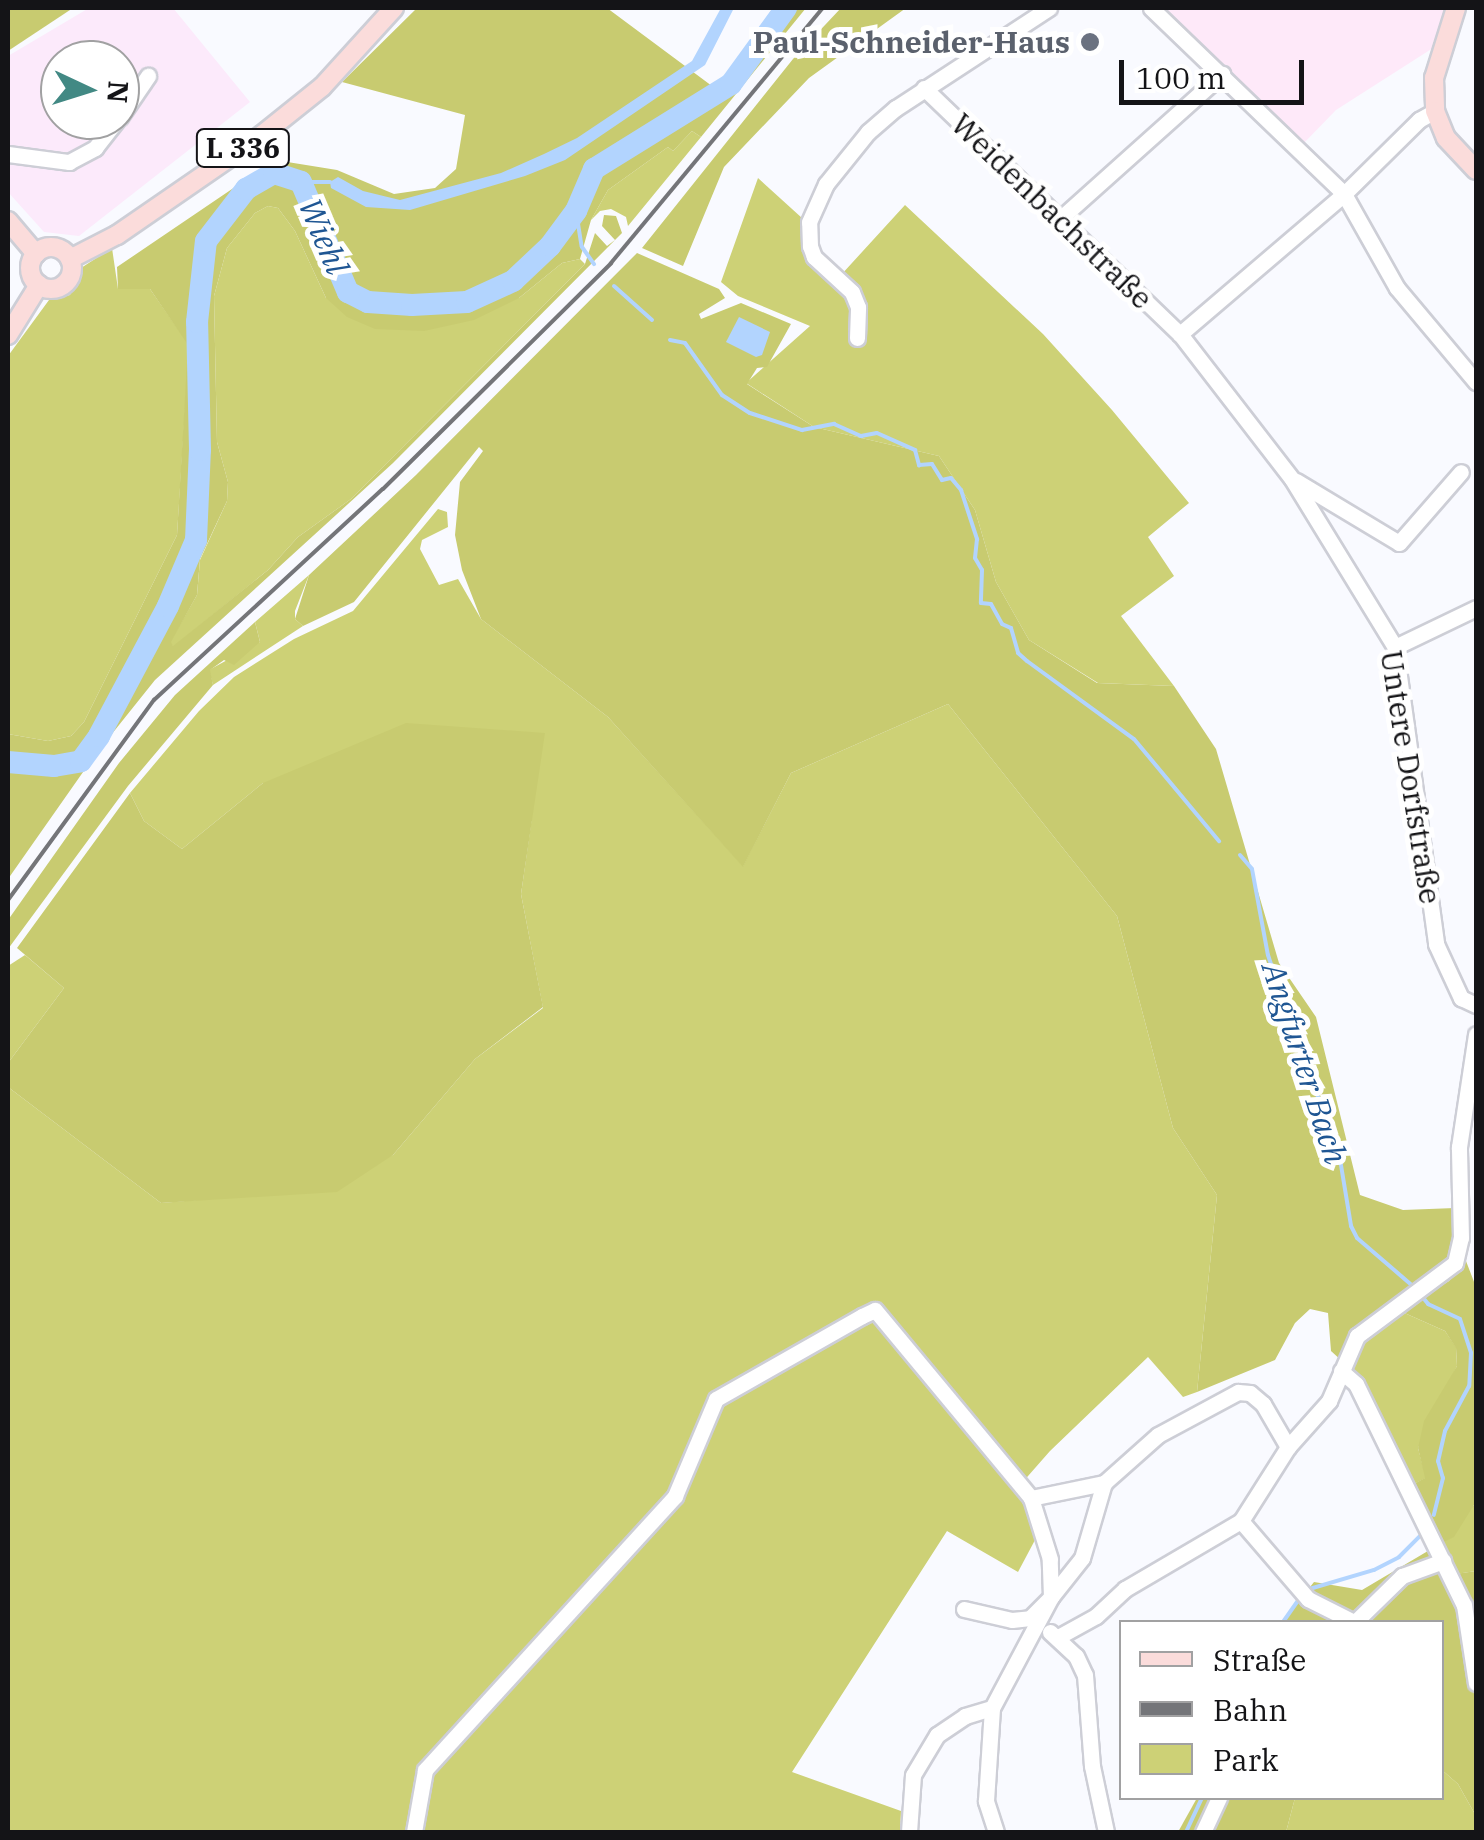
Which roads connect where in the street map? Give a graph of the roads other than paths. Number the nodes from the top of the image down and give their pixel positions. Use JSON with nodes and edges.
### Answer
{"nodes":[{"id":1,"x":394,"y":8,"type":"edge"},
{"id":2,"x":1049,"y":8,"type":"edge"},
{"id":3,"x":1151,"y":8,"type":"edge"},
{"id":4,"x":1456,"y":8,"type":"edge"},
{"id":5,"x":1222,"y":74,"type":"junction"},
{"id":6,"x":148,"y":76,"type":"dead end"},
{"id":7,"x":140,"y":88,"type":"edge"},
{"id":8,"x":924,"y":88,"type":"junction"},
{"id":9,"x":1435,"y":111,"type":"junction"},
{"id":10,"x":101,"y":140,"type":"edge"},
{"id":11,"x":8,"y":154,"type":"edge"},
{"id":12,"x":1476,"y":170,"type":"edge"},
{"id":13,"x":1344,"y":194,"type":"junction"},
{"id":14,"x":1062,"y":217,"type":"junction"},
{"id":15,"x":8,"y":221,"type":"edge"},
{"id":16,"x":36,"y":254,"type":"junction"},
{"id":17,"x":70,"y":259,"type":"junction"},
{"id":18,"x":38,"y":286,"type":"junction"},
{"id":19,"x":1180,"y":334,"type":"junction"},
{"id":20,"x":8,"y":335,"type":"edge"},
{"id":21,"x":856,"y":338,"type":"dead end"},
{"id":22,"x":1476,"y":382,"type":"edge"},
{"id":23,"x":1460,"y":472,"type":"dead end"},
{"id":24,"x":1292,"y":479,"type":"junction"},
{"id":25,"x":1476,"y":608,"type":"edge"},
{"id":26,"x":1395,"y":647,"type":"junction"},
{"id":27,"x":1476,"y":1005,"type":"edge"},
{"id":28,"x":1476,"y":1034,"type":"edge"},
{"id":29,"x":1341,"y":1371,"type":"junction"},
{"id":30,"x":1288,"y":1447,"type":"junction"},
{"id":31,"x":1104,"y":1483,"type":"junction"},
{"id":32,"x":1031,"y":1498,"type":"junction"},
{"id":33,"x":1241,"y":1522,"type":"junction"},
{"id":34,"x":1443,"y":1562,"type":"junction"},
{"id":35,"x":1052,"y":1597,"type":"junction"},
{"id":36,"x":964,"y":1609,"type":"dead end"},
{"id":37,"x":1350,"y":1620,"type":"edge"},
{"id":38,"x":1356,"y":1620,"type":"edge"},
{"id":39,"x":1038,"y":1623,"type":"junction"},
{"id":40,"x":1058,"y":1637,"type":"junction"},
{"id":41,"x":1476,"y":1683,"type":"edge"},
{"id":42,"x":992,"y":1708,"type":"junction"},
{"id":43,"x":1218,"y":1800,"type":"edge"},
{"id":44,"x":414,"y":1832,"type":"edge"},
{"id":45,"x":909,"y":1832,"type":"edge"},
{"id":46,"x":996,"y":1832,"type":"edge"},
{"id":47,"x":1106,"y":1832,"type":"edge"},
{"id":48,"x":1203,"y":1832,"type":"edge"}],
"edges":[{"from":1,"to":17,"type":"main road","number":"L 336"},
{"from":2,"to":8,"type":"street"},
{"from":3,"to":5,"type":"street"},
{"from":4,"to":9,"type":"main road"},
{"from":5,"to":13,"type":"street"},
{"from":5,"to":14,"type":"street"},
{"from":6,"to":7,"type":"street"},
{"from":8,"to":14,"type":"street","name":"Weidenbachstraße"},
{"from":8,"to":21,"type":"street"},
{"from":9,"to":12,"type":"main road"},
{"from":9,"to":13,"type":"street"},
{"from":10,"to":11,"type":"street"},
{"from":13,"to":19,"type":"street"},
{"from":13,"to":22,"type":"street"},
{"from":14,"to":19,"type":"street","name":"Weidenbachstraße"},
{"from":15,"to":16,"type":"main road"},
{"from":16,"to":17,"type":"main road"},
{"from":16,"to":18,"type":"main road"},
{"from":17,"to":18,"type":"main road"},
{"from":18,"to":20,"type":"main road"},
{"from":19,"to":24,"type":"street","name":"Untere Dorfstraße"},
{"from":23,"to":24,"type":"street"},
{"from":24,"to":26,"type":"street","name":"Untere Dorfstraße"},
{"from":25,"to":26,"type":"street"},
{"from":26,"to":27,"type":"street","name":"Untere Dorfstraße"},
{"from":28,"to":29,"type":"street"},
{"from":29,"to":30,"type":"street"},
{"from":29,"to":34,"type":"street"},
{"from":30,"to":31,"type":"street"},
{"from":30,"to":33,"type":"street"},
{"from":31,"to":32,"type":"street"},
{"from":31,"to":35,"type":"street"},
{"from":32,"to":35,"type":"street"},
{"from":32,"to":44,"type":"street"},
{"from":33,"to":37,"type":"street"},
{"from":33,"to":40,"type":"street"},
{"from":34,"to":38,"type":"street"},
{"from":34,"to":41,"type":"street"},
{"from":35,"to":36,"type":"street"},
{"from":35,"to":39,"type":"street"},
{"from":39,"to":40,"type":"street"},
{"from":39,"to":42,"type":"street"},
{"from":40,"to":47,"type":"street"},
{"from":42,"to":45,"type":"street"},
{"from":42,"to":46,"type":"street"},
{"from":43,"to":48,"type":"street"}]}
